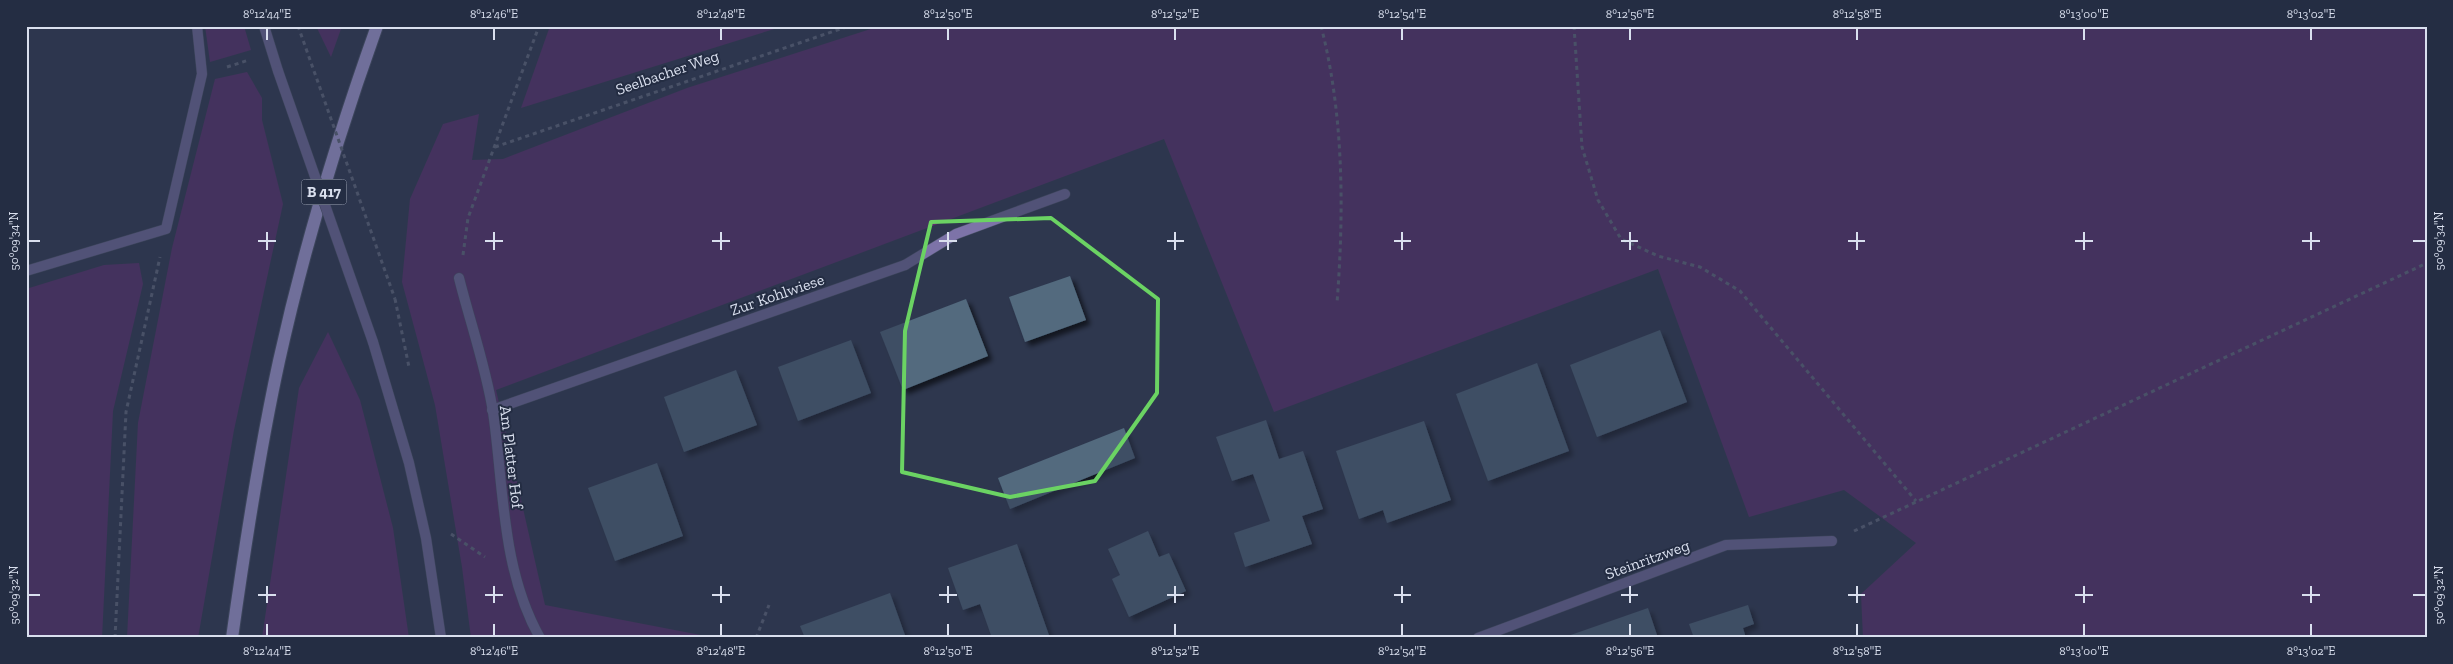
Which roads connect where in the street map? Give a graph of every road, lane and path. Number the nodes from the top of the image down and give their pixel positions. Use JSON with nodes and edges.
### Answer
{"nodes":[{"id":1,"x":197,"y":26,"type":"edge"},
{"id":2,"x":264,"y":26,"type":"edge"},
{"id":3,"x":298,"y":26,"type":"edge"},
{"id":4,"x":378,"y":26,"type":"edge"},
{"id":5,"x":539,"y":26,"type":"edge"},
{"id":6,"x":849,"y":26,"type":"edge"},
{"id":7,"x":1321,"y":26,"type":"edge"},
{"id":8,"x":1574,"y":26,"type":"edge"},
{"id":9,"x":272,"y":53,"type":"junction"},
{"id":10,"x":202,"y":74,"type":"junction"},
{"id":11,"x":495,"y":146,"type":"junction"},
{"id":12,"x":1065,"y":194,"type":"dead end"},
{"id":13,"x":166,"y":229,"type":"junction"},
{"id":14,"x":2427,"y":263,"type":"edge"},
{"id":15,"x":26,"y":271,"type":"edge"},
{"id":16,"x":459,"y":278,"type":"joint"},
{"id":17,"x":395,"y":299,"type":"dead end"},
{"id":18,"x":1337,"y":303,"type":"dead end"},
{"id":19,"x":492,"y":410,"type":"junction"},
{"id":20,"x":1916,"y":502,"type":"junction"},
{"id":21,"x":444,"y":530,"type":"dead end"},
{"id":22,"x":1832,"y":541,"type":"joint"},
{"id":23,"x":515,"y":576,"type":"junction"},
{"id":24,"x":769,"y":605,"type":"dead end"},
{"id":25,"x":115,"y":638,"type":"edge"},
{"id":26,"x":232,"y":638,"type":"edge"},
{"id":27,"x":441,"y":638,"type":"edge"},
{"id":28,"x":540,"y":638,"type":"edge"},
{"id":29,"x":756,"y":638,"type":"edge"},
{"id":30,"x":1478,"y":638,"type":"edge"}],
"edges":[{"from":1,"to":10,"type":"street"},
{"from":2,"to":9,"type":"street"},
{"from":3,"to":17,"type":"path","bridge":true},
{"from":4,"to":26,"type":"main road","number":"B 417"},
{"from":5,"to":11,"type":"path"},
{"from":6,"to":11,"type":"path","name":"Seelbacher Weg"},
{"from":7,"to":18,"type":"path"},
{"from":8,"to":20,"type":"path"},
{"from":9,"to":10,"type":"path"},
{"from":9,"to":27,"type":"street","bridge":true},
{"from":10,"to":13,"type":"street"},
{"from":11,"to":16,"type":"path"},
{"from":12,"to":19,"type":"street","name":"Zur Kohlwiese"},
{"from":13,"to":15,"type":"street"},
{"from":13,"to":25,"type":"path"},
{"from":14,"to":20,"type":"path"},
{"from":16,"to":19,"type":"street","name":"Am Platter Hof"},
{"from":19,"to":23,"type":"street","name":"Am Platter Hof"},
{"from":20,"to":22,"type":"path"},
{"from":21,"to":23,"type":"path"},
{"from":22,"to":30,"type":"street","name":"Steinritzweg"},
{"from":23,"to":28,"type":"street","name":"Am Platter Hof"},
{"from":24,"to":29,"type":"path"}]}
